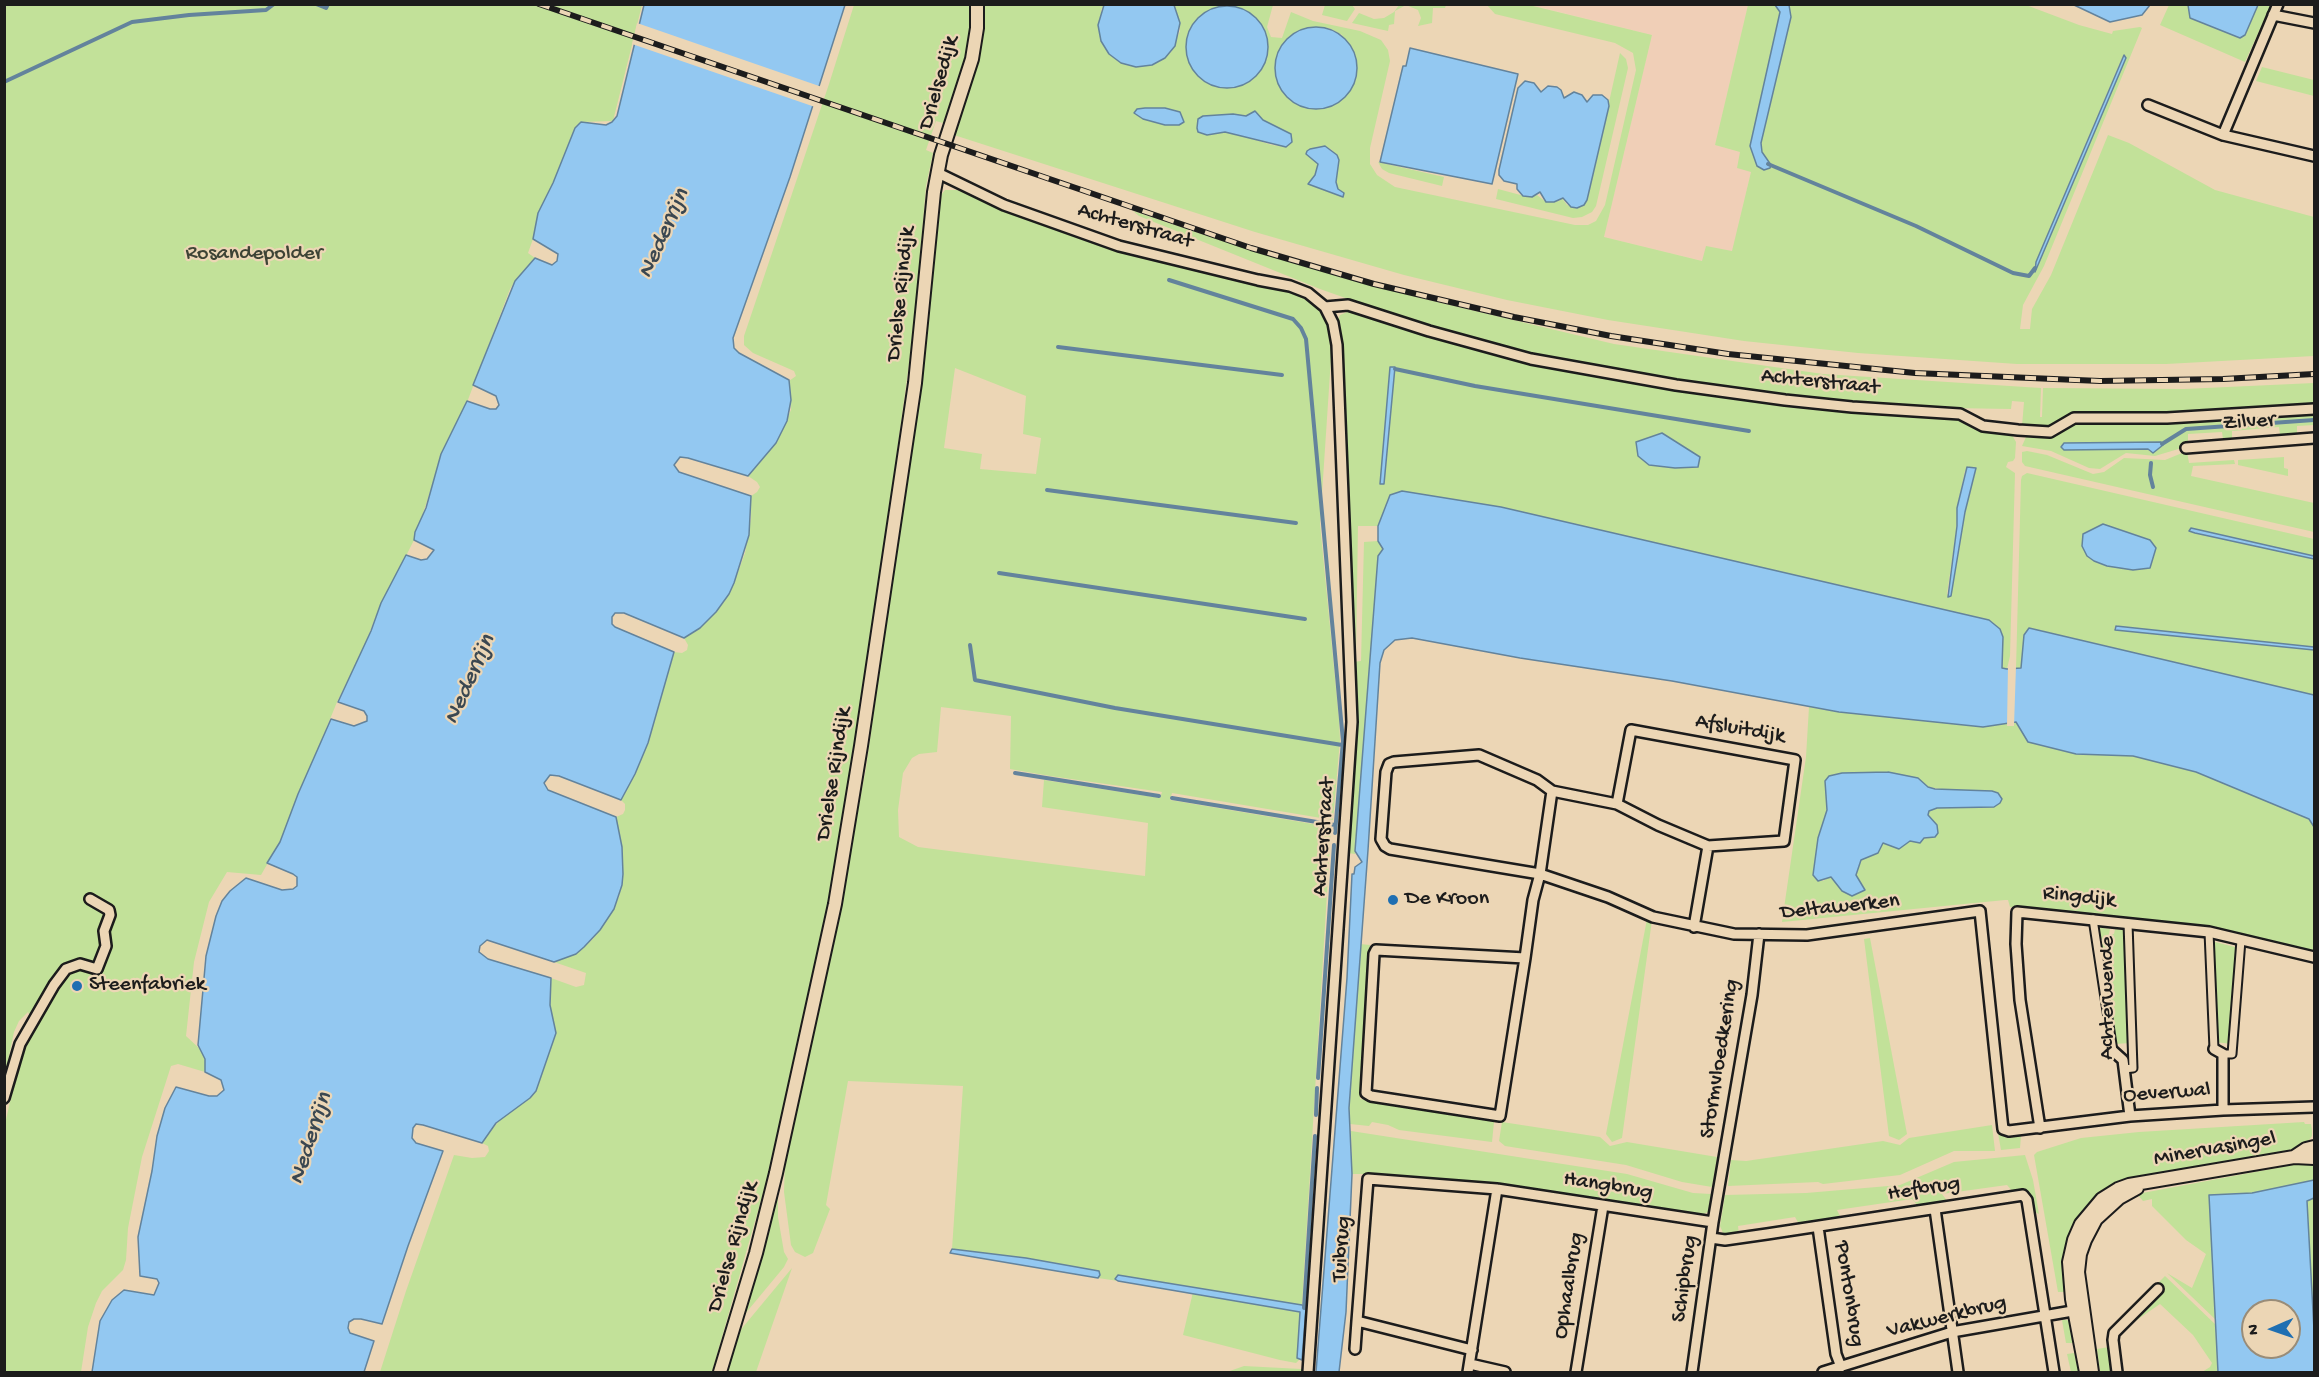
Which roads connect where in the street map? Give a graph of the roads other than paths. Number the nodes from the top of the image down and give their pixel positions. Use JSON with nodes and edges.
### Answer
{"nodes":[{"id":1,"x":977,"y":4,"type":"edge"},
{"id":2,"x":2278,"y":4,"type":"edge"},
{"id":3,"x":2273,"y":15,"type":"junction"},
{"id":4,"x":2314,"y":23,"type":"edge"},
{"id":5,"x":2148,"y":105,"type":"dead end"},
{"id":6,"x":2223,"y":135,"type":"junction"},
{"id":7,"x":2314,"y":156,"type":"edge"},
{"id":8,"x":938,"y":173,"type":"junction"},
{"id":9,"x":1325,"y":307,"type":"junction"},
{"id":10,"x":2314,"y":409,"type":"edge"},
{"id":11,"x":2314,"y":438,"type":"edge"},
{"id":12,"x":2186,"y":448,"type":"dead end"},
{"id":13,"x":1552,"y":791,"type":"junction"},
{"id":14,"x":1617,"y":804,"type":"junction"},
{"id":15,"x":1708,"y":846,"type":"junction"},
{"id":16,"x":1540,"y":874,"type":"junction"},
{"id":17,"x":90,"y":899,"type":"dead end"},
{"id":18,"x":2093,"y":919,"type":"junction"},
{"id":19,"x":2128,"y":922,"type":"junction"},
{"id":20,"x":1694,"y":927,"type":"junction"},
{"id":21,"x":2209,"y":932,"type":"junction"},
{"id":22,"x":1759,"y":934,"type":"junction"},
{"id":23,"x":2241,"y":940,"type":"junction"},
{"id":24,"x":2314,"y":957,"type":"edge"},
{"id":25,"x":1525,"y":958,"type":"junction"},
{"id":26,"x":2214,"y":1049,"type":"joint"},
{"id":27,"x":2114,"y":1051,"type":"joint"},
{"id":28,"x":2223,"y":1054,"type":"junction"},
{"id":29,"x":2124,"y":1069,"type":"junction"},
{"id":30,"x":4,"y":1098,"type":"edge"},
{"id":31,"x":2314,"y":1107,"type":"edge"},
{"id":32,"x":2223,"y":1110,"type":"junction"},
{"id":33,"x":2130,"y":1116,"type":"junction"},
{"id":34,"x":2040,"y":1128,"type":"junction"},
{"id":35,"x":2023,"y":1130,"type":"joint"},
{"id":36,"x":2314,"y":1147,"type":"edge"},
{"id":37,"x":2294,"y":1157,"type":"junction"},
{"id":38,"x":2314,"y":1158,"type":"edge"},
{"id":39,"x":1368,"y":1179,"type":"joint"},
{"id":40,"x":1497,"y":1189,"type":"junction"},
{"id":41,"x":1719,"y":1190,"type":"joint"},
{"id":42,"x":1603,"y":1206,"type":"junction"},
{"id":43,"x":1935,"y":1209,"type":"junction"},
{"id":44,"x":1713,"y":1222,"type":"junction"},
{"id":45,"x":1818,"y":1227,"type":"junction"},
{"id":46,"x":1711,"y":1238,"type":"junction"},
{"id":47,"x":2158,"y":1289,"type":"dead end"},
{"id":48,"x":2079,"y":1310,"type":"junction"},
{"id":49,"x":2044,"y":1315,"type":"junction"},
{"id":50,"x":1357,"y":1321,"type":"junction"},
{"id":51,"x":1952,"y":1332,"type":"junction"},
{"id":52,"x":1355,"y":1349,"type":"dead end"},
{"id":53,"x":1472,"y":1350,"type":"junction"},
{"id":54,"x":1841,"y":1367,"type":"junction"},
{"id":55,"x":1469,"y":1368,"type":"edge"},
{"id":56,"x":720,"y":1372,"type":"edge"},
{"id":57,"x":1308,"y":1372,"type":"edge"},
{"id":58,"x":1505,"y":1372,"type":"edge"},
{"id":59,"x":1576,"y":1372,"type":"edge"},
{"id":60,"x":1692,"y":1372,"type":"edge"},
{"id":61,"x":1823,"y":1372,"type":"edge"},
{"id":62,"x":1958,"y":1372,"type":"edge"},
{"id":63,"x":2054,"y":1372,"type":"edge"},
{"id":64,"x":2086,"y":1372,"type":"edge"},
{"id":65,"x":2092,"y":1372,"type":"edge"},
{"id":66,"x":2117,"y":1372,"type":"edge"}],
"edges":[{"from":1,"to":8,"type":"street","name":"Drielsedijk"},
{"from":2,"to":3,"type":"street"},
{"from":3,"to":4,"type":"street"},
{"from":3,"to":6,"type":"street"},
{"from":5,"to":6,"type":"street"},
{"from":6,"to":7,"type":"street"},
{"from":8,"to":9,"type":"street","name":"Achterstraat"},
{"from":8,"to":56,"type":"street","name":"Drielse Rijndijk"},
{"from":9,"to":10,"type":"street","name":"Achterstraat"},
{"from":9,"to":57,"type":"street","name":"Achterstraat"},
{"from":11,"to":12,"type":"street","name":"Zilver"},
{"from":13,"to":14,"type":"street","name":"Afsluitdijk"},
{"from":13,"to":16,"type":"street"},
{"from":13,"to":16,"type":"street","name":"Deltawerken"},
{"from":14,"to":15,"type":"street","name":"Afsluitdijk"},
{"from":14,"to":15,"type":"street","name":"Afsluitdijk"},
{"from":15,"to":20,"type":"street"},
{"from":16,"to":20,"type":"street","name":"Deltawerken"},
{"from":16,"to":25,"type":"street"},
{"from":17,"to":30,"type":"street"},
{"from":18,"to":19,"type":"street","name":"Ringdijk"},
{"from":18,"to":27,"type":"street","name":"Achterwende"},
{"from":18,"to":34,"type":"street","name":"Ringdijk"},
{"from":19,"to":21,"type":"street","name":"Ringdijk"},
{"from":19,"to":29,"type":"street","name":"Achterwende"},
{"from":20,"to":22,"type":"street","name":"Deltawerken"},
{"from":21,"to":23,"type":"street","name":"Ringdijk"},
{"from":21,"to":26,"type":"street"},
{"from":22,"to":35,"type":"street","name":"Deltawerken"},
{"from":22,"to":41,"type":"street","name":"Stormvloedkering"},
{"from":23,"to":24,"type":"street","name":"Ringdijk"},
{"from":23,"to":28,"type":"street"},
{"from":25,"to":25,"type":"street"},
{"from":26,"to":28,"type":"street"},
{"from":27,"to":29,"type":"street","name":"Achterwende"},
{"from":28,"to":32,"type":"street"},
{"from":29,"to":33,"type":"street","name":"Achterwende"},
{"from":31,"to":32,"type":"street","name":"Oeverwal"},
{"from":32,"to":33,"type":"street","name":"Oeverwal"},
{"from":33,"to":34,"type":"street","name":"Oeverwal"},
{"from":34,"to":35,"type":"street","name":"Oeverwal"},
{"from":36,"to":37,"type":"street","name":"Minervasingel"},
{"from":37,"to":38,"type":"street","name":"Minervasingel"},
{"from":37,"to":48,"type":"street","name":"Minervasingel"},
{"from":39,"to":40,"type":"street","name":"Hangbrug"},
{"from":39,"to":50,"type":"street","name":"Tuibrug"},
{"from":40,"to":42,"type":"street","name":"Hangbrug"},
{"from":40,"to":53,"type":"street"},
{"from":41,"to":44,"type":"street","name":"Schipbrug"},
{"from":42,"to":44,"type":"street","name":"Hangbrug"},
{"from":42,"to":59,"type":"street","name":"Ophaalbrug"},
{"from":43,"to":45,"type":"street","name":"Hefbrug"},
{"from":43,"to":49,"type":"street","name":"Hefbrug"},
{"from":43,"to":51,"type":"street"},
{"from":44,"to":46,"type":"street","name":"Schipbrug"},
{"from":45,"to":46,"type":"street","name":"Hefbrug"},
{"from":45,"to":54,"type":"street","name":"Pontonbrug"},
{"from":46,"to":60,"type":"street","name":"Schipbrug"},
{"from":47,"to":66,"type":"street"},
{"from":48,"to":49,"type":"street","name":"Vakwerkbrug"},
{"from":48,"to":64,"type":"street","name":"Minervasingel"},
{"from":48,"to":65,"type":"street","name":"Minervasingel"},
{"from":49,"to":51,"type":"street","name":"Vakwerkbrug"},
{"from":49,"to":63,"type":"street"},
{"from":50,"to":52,"type":"street","name":"Tuibrug"},
{"from":50,"to":53,"type":"street"},
{"from":51,"to":54,"type":"street","name":"Vakwerkbrug"},
{"from":51,"to":62,"type":"street"},
{"from":53,"to":55,"type":"street"},
{"from":54,"to":61,"type":"street","name":"Vakwerkbrug"},
{"from":55,"to":58,"type":"street"}]}
